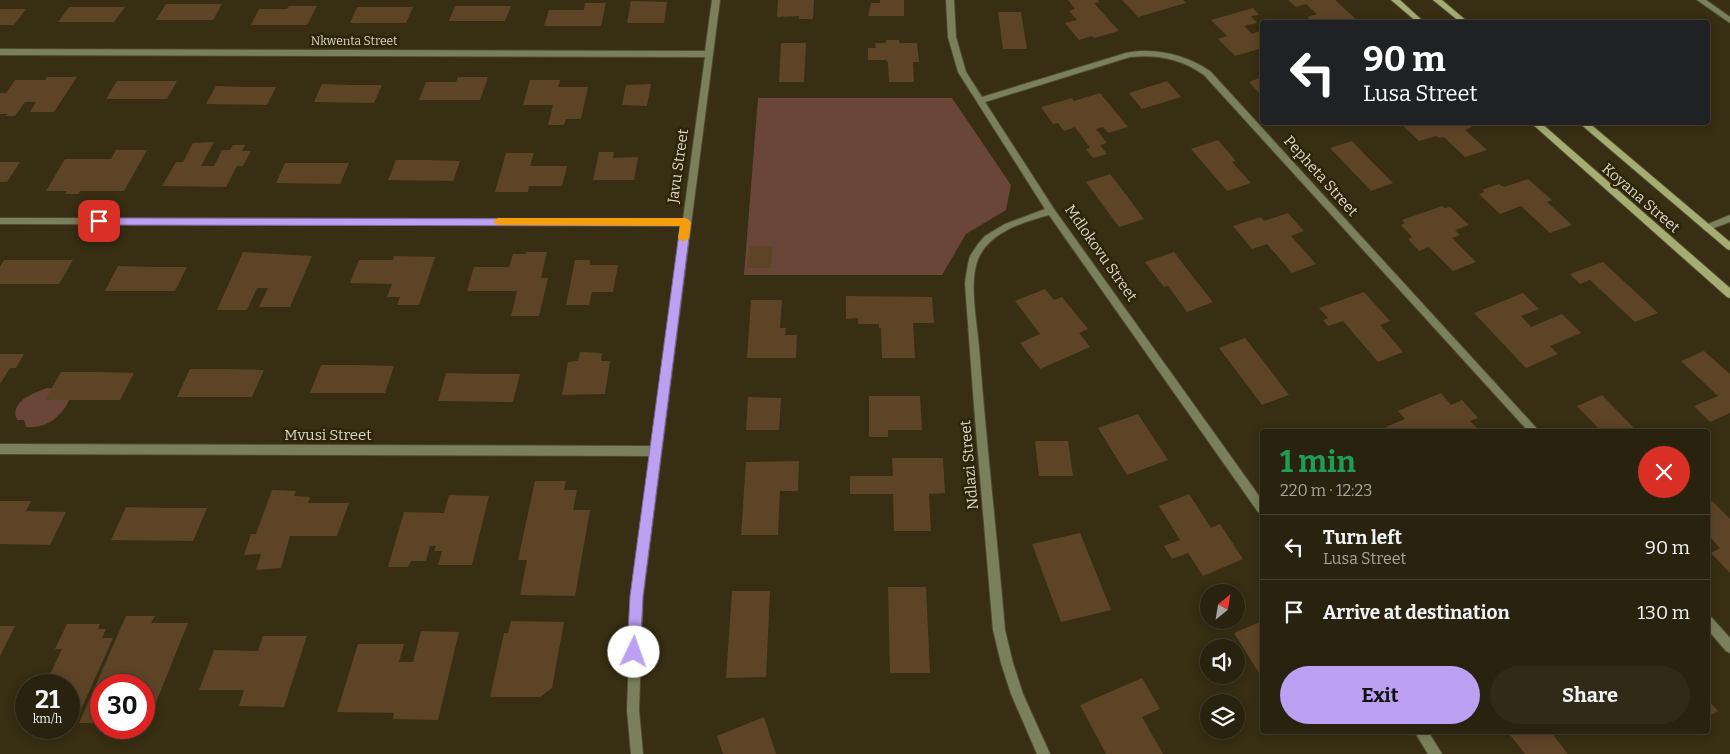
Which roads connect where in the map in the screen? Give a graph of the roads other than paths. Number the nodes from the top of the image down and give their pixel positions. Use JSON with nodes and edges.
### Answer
{"nodes":[{"id":1,"x":716,"y":0,"type":"edge"},
{"id":2,"x":950,"y":0,"type":"edge"},
{"id":3,"x":1395,"y":0,"type":"edge"},
{"id":4,"x":1437,"y":0,"type":"edge"},
{"id":5,"x":1701,"y":0,"type":"edge"},
{"id":6,"x":1418,"y":20,"type":"edge"},
{"id":7,"x":1462,"y":20,"type":"edge"},
{"id":8,"x":1730,"y":20,"type":"edge"},
{"id":9,"x":0,"y":52,"type":"edge"},
{"id":10,"x":709,"y":54,"type":"junction"},
{"id":11,"x":980,"y":101,"type":"junction"},
{"id":12,"x":1537,"y":125,"type":"edge"},
{"id":13,"x":1586,"y":125,"type":"edge"},
{"id":14,"x":1052,"y":211,"type":"junction"},
{"id":15,"x":1730,"y":218,"type":"edge"},
{"id":16,"x":0,"y":221,"type":"edge"},
{"id":17,"x":686,"y":222,"type":"junction"},
{"id":18,"x":1706,"y":228,"type":"junction"},
{"id":19,"x":1730,"y":247,"type":"edge"},
{"id":20,"x":1730,"y":294,"type":"edge"},
{"id":21,"x":1532,"y":429,"type":"edge"},
{"id":22,"x":0,"y":449,"type":"edge"},
{"id":23,"x":655,"y":451,"type":"junction"},
{"id":24,"x":1260,"y":505,"type":"edge"},
{"id":25,"x":1710,"y":624,"type":"edge"},
{"id":26,"x":1730,"y":647,"type":"edge"},
{"id":27,"x":1422,"y":734,"type":"edge"},
{"id":28,"x":637,"y":754,"type":"edge"},
{"id":29,"x":1044,"y":754,"type":"edge"},
{"id":30,"x":1436,"y":754,"type":"edge"}],
"edges":[{"from":1,"to":10,"type":"street","name":"Javu Street"},
{"from":2,"to":11,"type":"street","name":"Mdlokovu Street"},
{"from":3,"to":6,"type":"main road"},
{"from":4,"to":7,"type":"main road"},
{"from":5,"to":8,"type":"street"},
{"from":9,"to":10,"type":"street","name":"Nkwenta Street"},
{"from":10,"to":17,"type":"street","name":"Javu Street"},
{"from":11,"to":14,"type":"street","name":"Mdlokovu Street"},
{"from":11,"to":21,"type":"street","name":"Pepheta Street"},
{"from":12,"to":20,"type":"main road","name":"Koyana Street"},
{"from":13,"to":18,"type":"main road","name":"Koyana Street"},
{"from":14,"to":24,"type":"street","name":"Mdlokovu Street"},
{"from":14,"to":29,"type":"street","name":"Ndlazi Street"},
{"from":15,"to":18,"type":"street"},
{"from":16,"to":17,"type":"street"},
{"from":17,"to":23,"type":"street","name":"Javu Street"},
{"from":18,"to":19,"type":"main road","name":"Koyana Street"},
{"from":22,"to":23,"type":"street","name":"Mvusi Street"},
{"from":23,"to":28,"type":"street","name":"Javu Street"},
{"from":25,"to":26,"type":"street"},
{"from":27,"to":30,"type":"street"}]}
